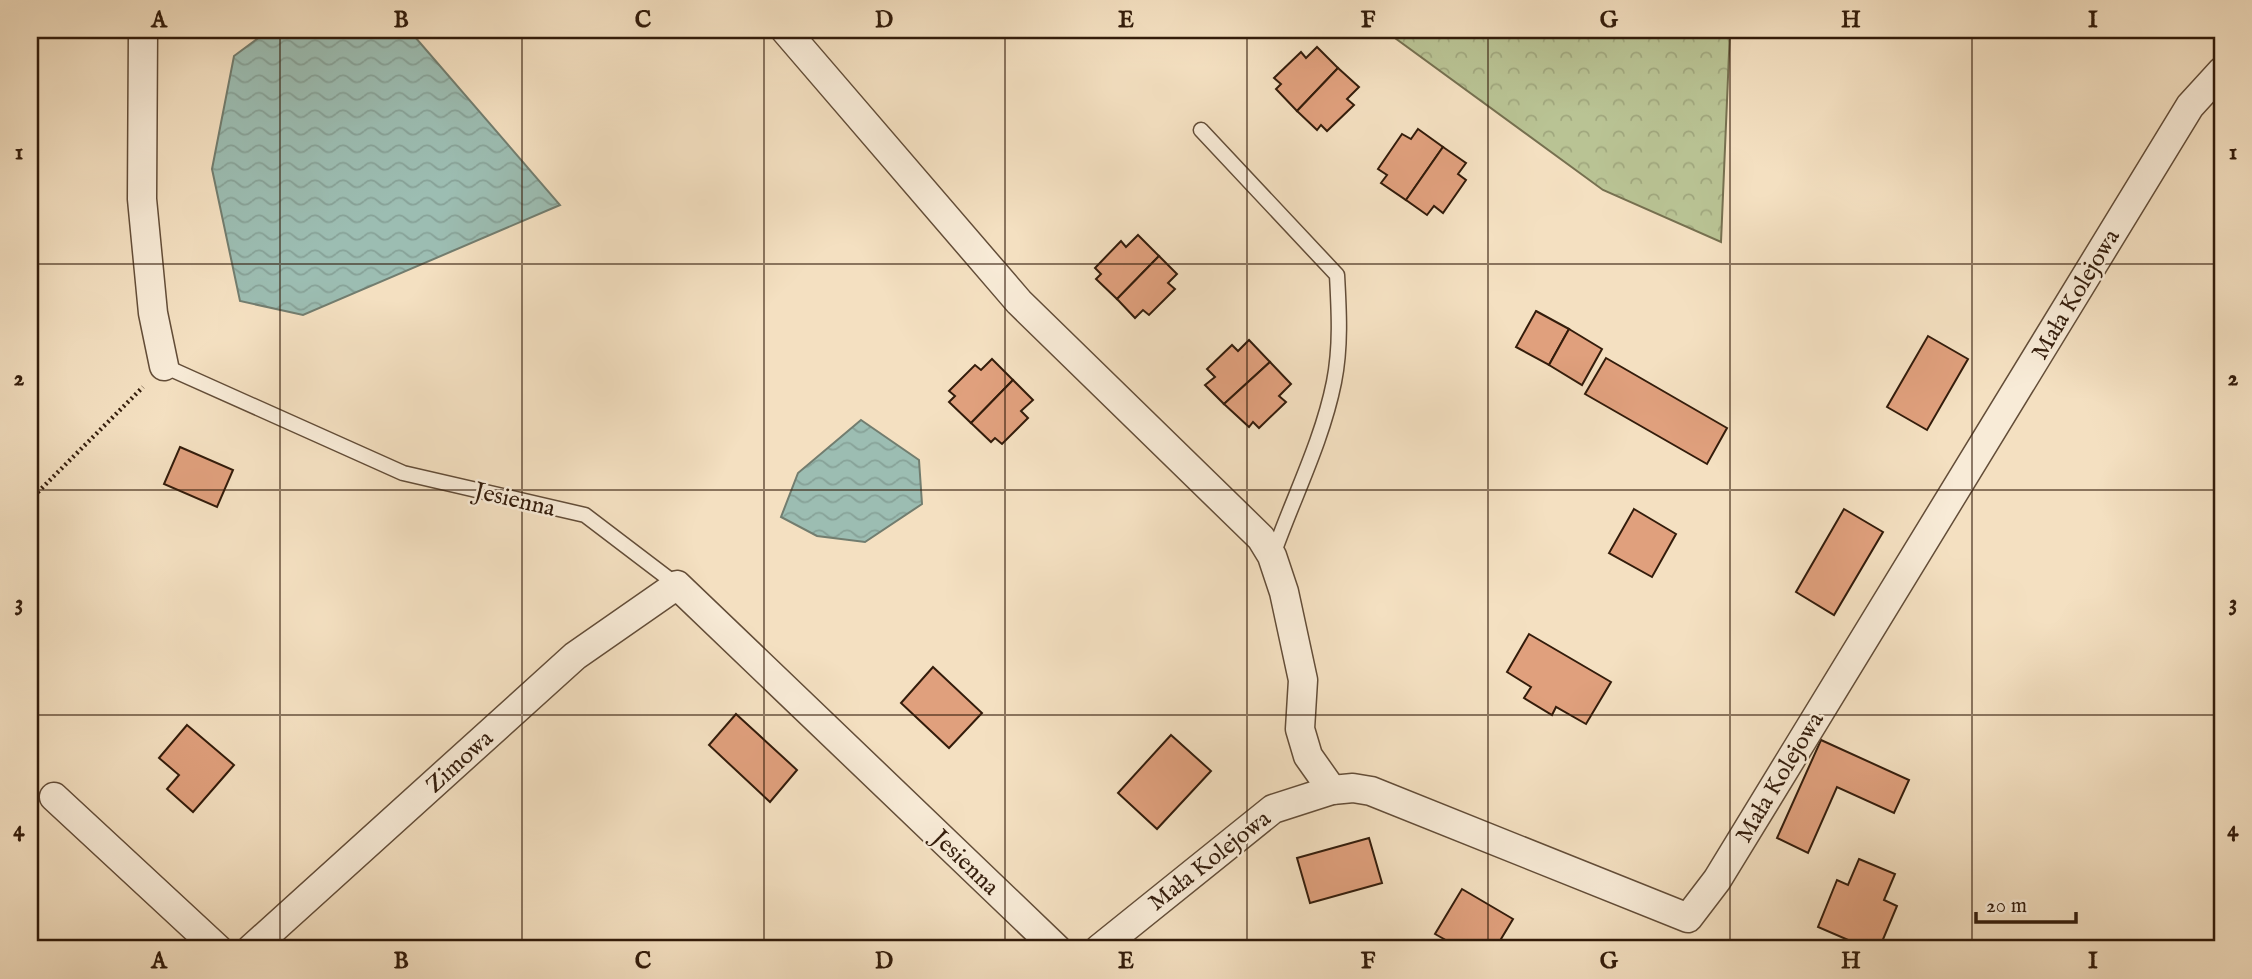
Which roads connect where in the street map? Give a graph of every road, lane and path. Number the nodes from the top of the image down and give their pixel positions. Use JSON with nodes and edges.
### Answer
{"nodes":[{"id":1,"x":143,"y":30,"type":"edge"},
{"id":2,"x":785,"y":30,"type":"edge"},
{"id":3,"x":2222,"y":71,"type":"edge"},
{"id":4,"x":1201,"y":130,"type":"dead end"},
{"id":5,"x":164,"y":366,"type":"junction"},
{"id":6,"x":30,"y":499,"type":"edge"},
{"id":7,"x":1272,"y":556,"type":"junction"},
{"id":8,"x":677,"y":585,"type":"junction"},
{"id":9,"x":1332,"y":790,"type":"junction"},
{"id":10,"x":54,"y":797,"type":"dead end"},
{"id":11,"x":218,"y":949,"type":"edge"},
{"id":12,"x":251,"y":949,"type":"edge"},
{"id":13,"x":1058,"y":949,"type":"edge"},
{"id":14,"x":1099,"y":949,"type":"edge"}],
"edges":[{"from":1,"to":5,"type":"street"},
{"from":2,"to":7,"type":"street"},
{"from":3,"to":9,"type":"street","name":"Mała Kolejowa"},
{"from":4,"to":7,"type":"lane"},
{"from":5,"to":6,"type":"path"},
{"from":5,"to":8,"type":"lane","name":"Jesienna"},
{"from":7,"to":9,"type":"street"},
{"from":8,"to":12,"type":"street","name":"Zimowa"},
{"from":8,"to":13,"type":"street","name":"Jesienna"},
{"from":9,"to":14,"type":"street","name":"Mała Kolejowa"},
{"from":10,"to":11,"type":"street"}]}
